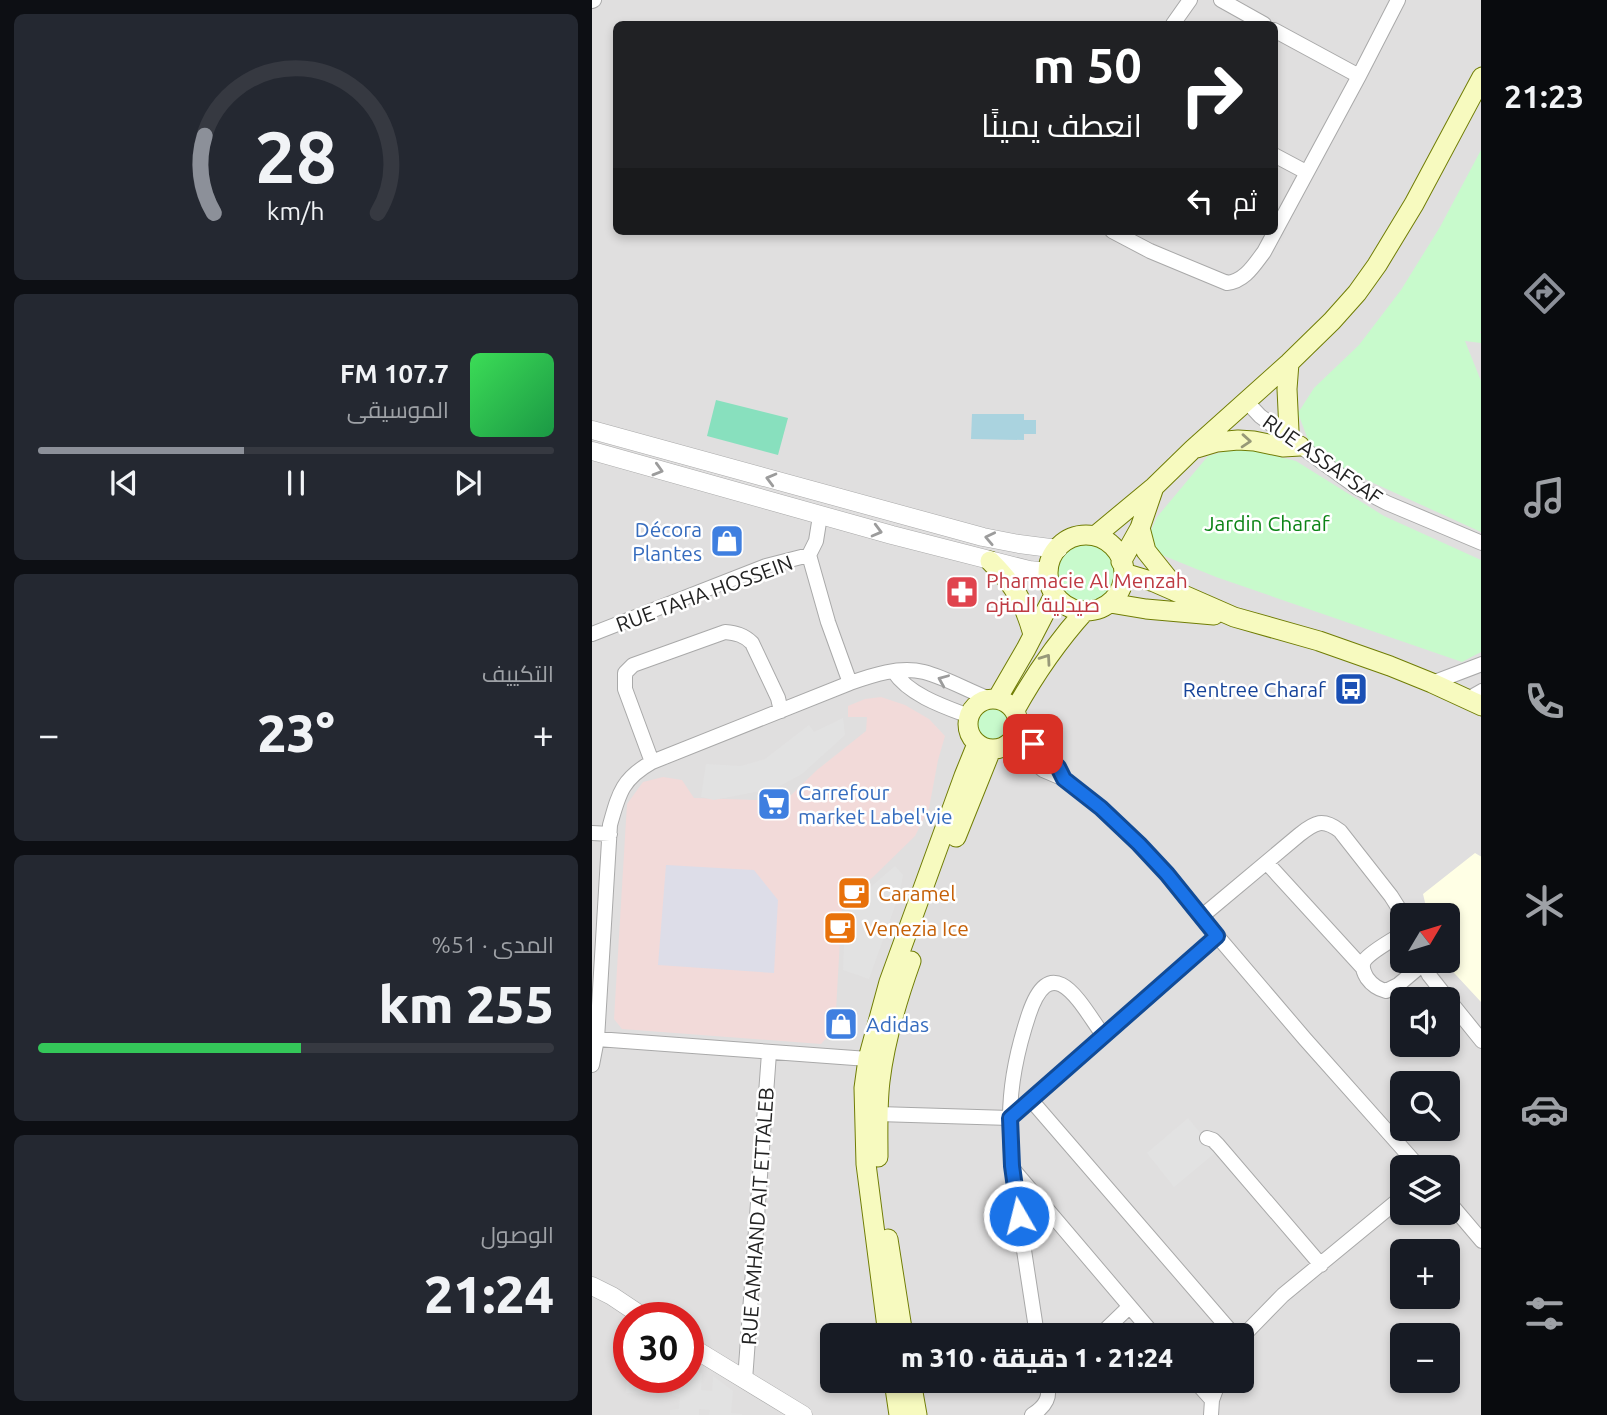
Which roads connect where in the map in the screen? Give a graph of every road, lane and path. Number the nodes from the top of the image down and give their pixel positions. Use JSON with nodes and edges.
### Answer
{"nodes":[{"id":1,"x":1190,"y":0,"type":"edge"},
{"id":2,"x":1221,"y":0,"type":"edge"},
{"id":3,"x":1398,"y":0,"type":"edge"},
{"id":4,"x":1175,"y":21,"type":"edge"},
{"id":5,"x":1259,"y":21,"type":"edge"},
{"id":6,"x":1278,"y":32,"type":"edge"},
{"id":7,"x":1359,"y":76,"type":"junction"},
{"id":8,"x":1482,"y":77,"type":"edge"},
{"id":9,"x":1278,"y":157,"type":"edge"},
{"id":10,"x":1306,"y":172,"type":"junction"},
{"id":11,"x":1278,"y":224,"type":"edge"},
{"id":12,"x":1120,"y":235,"type":"edge"},
{"id":13,"x":1272,"y":235,"type":"edge"},
{"id":14,"x":1289,"y":363,"type":"junction"},
{"id":15,"x":1246,"y":401,"type":"junction"},
{"id":16,"x":592,"y":429,"type":"edge"},
{"id":17,"x":1295,"y":438,"type":"junction"},
{"id":18,"x":1193,"y":449,"type":"junction"},
{"id":19,"x":592,"y":451,"type":"edge"},
{"id":20,"x":1154,"y":487,"type":"junction"},
{"id":21,"x":820,"y":516,"type":"junction"},
{"id":22,"x":1140,"y":528,"type":"junction"},
{"id":23,"x":1095,"y":536,"type":"junction"},
{"id":24,"x":1482,"y":543,"type":"edge"},
{"id":25,"x":1058,"y":549,"type":"junction"},
{"id":26,"x":809,"y":555,"type":"junction"},
{"id":27,"x":990,"y":561,"type":"junction"},
{"id":28,"x":1123,"y":567,"type":"junction"},
{"id":29,"x":1048,"y":572,"type":"junction"},
{"id":30,"x":1181,"y":594,"type":"junction"},
{"id":31,"x":1054,"y":595,"type":"junction"},
{"id":32,"x":1111,"y":603,"type":"junction"},
{"id":33,"x":1085,"y":611,"type":"junction"},
{"id":34,"x":1234,"y":617,"type":"junction"},
{"id":35,"x":592,"y":634,"type":"edge"},
{"id":36,"x":1033,"y":634,"type":"junction"},
{"id":37,"x":1482,"y":664,"type":"edge"},
{"id":38,"x":894,"y":672,"type":"junction"},
{"id":39,"x":850,"y":683,"type":"junction"},
{"id":40,"x":1432,"y":683,"type":"junction"},
{"id":41,"x":993,"y":699,"type":"junction"},
{"id":42,"x":1476,"y":699,"type":"edge"},
{"id":43,"x":781,"y":711,"type":"junction"},
{"id":44,"x":969,"y":716,"type":"junction"},
{"id":45,"x":1015,"y":726,"type":"junction"},
{"id":46,"x":984,"y":747,"type":"junction"},
{"id":47,"x":652,"y":762,"type":"junction"},
{"id":48,"x":592,"y":833,"type":"edge"},
{"id":49,"x":610,"y":834,"type":"junction"},
{"id":50,"x":1267,"y":863,"type":"junction"},
{"id":51,"x":1395,"y":903,"type":"edge"},
{"id":52,"x":1201,"y":917,"type":"junction"},
{"id":53,"x":1217,"y":936,"type":"junction"},
{"id":54,"x":1390,"y":942,"type":"edge"},
{"id":55,"x":1363,"y":968,"type":"junction"},
{"id":56,"x":1411,"y":973,"type":"edge"},
{"id":57,"x":1460,"y":1014,"type":"edge"},
{"id":58,"x":1103,"y":1035,"type":"junction"},
{"id":59,"x":597,"y":1039,"type":"junction"},
{"id":60,"x":1482,"y":1041,"type":"edge"},
{"id":61,"x":769,"y":1053,"type":"junction"},
{"id":62,"x":593,"y":1058,"type":"edge"},
{"id":63,"x":868,"y":1059,"type":"junction"},
{"id":64,"x":1031,"y":1100,"type":"junction"},
{"id":65,"x":878,"y":1114,"type":"junction"},
{"id":66,"x":1010,"y":1118,"type":"junction"},
{"id":67,"x":1207,"y":1138,"type":"dead end"},
{"id":68,"x":1408,"y":1155,"type":"edge"},
{"id":69,"x":1012,"y":1166,"type":"junction"},
{"id":70,"x":1390,"y":1208,"type":"edge"},
{"id":71,"x":1460,"y":1215,"type":"edge"},
{"id":72,"x":1482,"y":1241,"type":"edge"},
{"id":73,"x":1321,"y":1265,"type":"junction"},
{"id":74,"x":592,"y":1286,"type":"edge"},
{"id":75,"x":621,"y":1302,"type":"edge"},
{"id":76,"x":1129,"y":1307,"type":"junction"},
{"id":77,"x":886,"y":1323,"type":"edge"},
{"id":78,"x":900,"y":1323,"type":"edge"},
{"id":79,"x":1034,"y":1323,"type":"edge"},
{"id":80,"x":1112,"y":1323,"type":"edge"},
{"id":81,"x":1143,"y":1323,"type":"edge"},
{"id":82,"x":1224,"y":1323,"type":"edge"},
{"id":83,"x":1254,"y":1325,"type":"edge"},
{"id":84,"x":704,"y":1355,"type":"edge"},
{"id":85,"x":745,"y":1380,"type":"junction"},
{"id":86,"x":896,"y":1393,"type":"edge"},
{"id":87,"x":912,"y":1393,"type":"edge"},
{"id":88,"x":1048,"y":1393,"type":"edge"},
{"id":89,"x":1203,"y":1393,"type":"edge"},
{"id":90,"x":1212,"y":1408,"type":"edge"},
{"id":91,"x":803,"y":1415,"type":"edge"},
{"id":92,"x":899,"y":1415,"type":"edge"},
{"id":93,"x":917,"y":1415,"type":"edge"},
{"id":94,"x":1032,"y":1415,"type":"edge"}],
"edges":[{"from":1,"to":4,"type":"street"},
{"from":2,"to":5,"type":"street"},
{"from":3,"to":7,"type":"street"},
{"from":6,"to":7,"type":"street"},
{"from":7,"to":10,"type":"street"},
{"from":8,"to":14,"type":"main road"},
{"from":9,"to":10,"type":"street"},
{"from":10,"to":11,"type":"street"},
{"from":12,"to":13,"type":"street"},
{"from":14,"to":15,"type":"main road"},
{"from":14,"to":17,"type":"main road"},
{"from":15,"to":17,"type":"street","name":"RUE ASSAFSAF"},
{"from":15,"to":18,"type":"main road"},
{"from":25,"to":16,"type":"street","one_way":true},
{"from":18,"to":17,"type":"main road","one_way":true},
{"from":17,"to":24,"type":"street","name":"RUE ASSAFSAF"},
{"from":18,"to":20,"type":"main road"},
{"from":19,"to":21,"type":"street","one_way":true},
{"from":20,"to":22,"type":"main road"},
{"from":20,"to":23,"type":"main road"},
{"from":21,"to":26,"type":"street"},
{"from":21,"to":27,"type":"street","one_way":true},
{"from":22,"to":28,"type":"main road"},
{"from":22,"to":30,"type":"main road"},
{"from":23,"to":25,"type":"main road"},
{"from":23,"to":28,"type":"main road"},
{"from":25,"to":29,"type":"main road"},
{"from":26,"to":35,"type":"street","name":"RUE TAHA HOSSEIN"},
{"from":26,"to":39,"type":"street","name":"RUE TAHA HOSSEIN"},
{"from":27,"to":29,"type":"street"},
{"from":27,"to":36,"type":"main road"},
{"from":28,"to":30,"type":"main road"},
{"from":28,"to":32,"type":"main road"},
{"from":29,"to":31,"type":"main road"},
{"from":30,"to":34,"type":"main road"},
{"from":31,"to":33,"type":"main road"},
{"from":31,"to":36,"type":"main road"},
{"from":32,"to":33,"type":"main road"},
{"from":32,"to":34,"type":"main road"},
{"from":45,"to":33,"type":"main road","one_way":true},
{"from":34,"to":40,"type":"main road"},
{"from":36,"to":41,"type":"main road"},
{"from":37,"to":40,"type":"street"},
{"from":38,"to":39,"type":"street"},
{"from":41,"to":38,"type":"street","one_way":true},
{"from":38,"to":44,"type":"street"},
{"from":39,"to":43,"type":"street"},
{"from":40,"to":42,"type":"main road"},
{"from":41,"to":44,"type":"main road"},
{"from":41,"to":45,"type":"main road"},
{"from":43,"to":47,"type":"street"},
{"from":43,"to":47,"type":"street"},
{"from":44,"to":46,"type":"main road"},
{"from":45,"to":46,"type":"main road"},
{"from":45,"to":52,"type":"street"},
{"from":46,"to":63,"type":"main road"},
{"from":46,"to":65,"type":"main road"},
{"from":47,"to":49,"type":"street"},
{"from":48,"to":49,"type":"street"},
{"from":49,"to":59,"type":"street"},
{"from":50,"to":51,"type":"street"},
{"from":50,"to":52,"type":"street"},
{"from":50,"to":55,"type":"street"},
{"from":52,"to":53,"type":"street"},
{"from":53,"to":58,"type":"street"},
{"from":53,"to":68,"type":"street"},
{"from":54,"to":55,"type":"street"},
{"from":55,"to":56,"type":"street"},
{"from":57,"to":60,"type":"street"},
{"from":58,"to":64,"type":"street"},
{"from":58,"to":66,"type":"street"},
{"from":59,"to":61,"type":"street"},
{"from":59,"to":62,"type":"street"},
{"from":61,"to":63,"type":"street"},
{"from":61,"to":85,"type":"street","name":"RUE AMHAND AIT ETTALEB"},
{"from":63,"to":77,"type":"main road"},
{"from":64,"to":66,"type":"street"},
{"from":64,"to":82,"type":"street"},
{"from":65,"to":66,"type":"street"},
{"from":65,"to":78,"type":"main road"},
{"from":66,"to":69,"type":"street"},
{"from":67,"to":73,"type":"street"},
{"from":69,"to":76,"type":"street"},
{"from":69,"to":79,"type":"street"},
{"from":70,"to":73,"type":"street"},
{"from":71,"to":72,"type":"street"},
{"from":73,"to":83,"type":"street"},
{"from":74,"to":75,"type":"street"},
{"from":76,"to":80,"type":"street"},
{"from":76,"to":81,"type":"street"},
{"from":84,"to":85,"type":"street"},
{"from":85,"to":91,"type":"street"},
{"from":86,"to":92,"type":"main road"},
{"from":87,"to":93,"type":"main road"},
{"from":88,"to":94,"type":"street"},
{"from":89,"to":90,"type":"street"}]}
